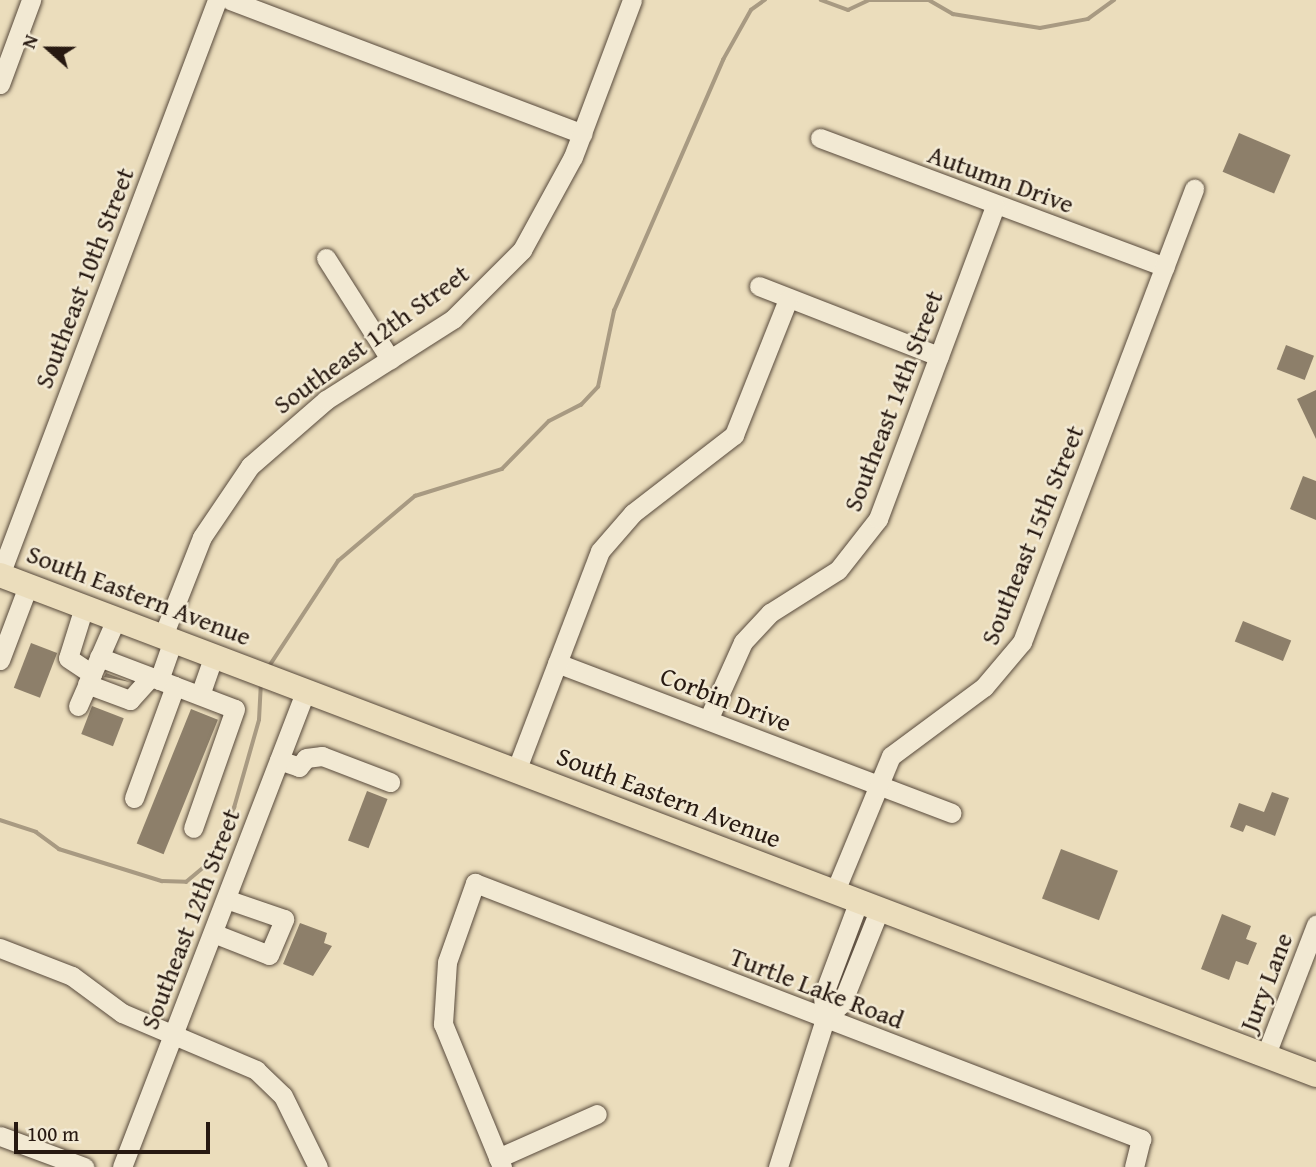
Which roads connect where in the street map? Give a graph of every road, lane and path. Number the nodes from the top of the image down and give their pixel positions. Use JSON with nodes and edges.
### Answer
{"nodes":[{"id":1,"x":32,"y":0,"type":"edge"},
{"id":2,"x":217,"y":0,"type":"edge"},
{"id":3,"x":230,"y":0,"type":"edge"},
{"id":4,"x":632,"y":0,"type":"edge"},
{"id":5,"x":0,"y":84,"type":"edge"},
{"id":6,"x":582,"y":134,"type":"junction"},
{"id":7,"x":820,"y":138,"type":"dead end"},
{"id":8,"x":1194,"y":189,"type":"dead end"},
{"id":9,"x":995,"y":206,"type":"junction"},
{"id":10,"x":326,"y":258,"type":"dead end"},
{"id":11,"x":1165,"y":267,"type":"junction"},
{"id":12,"x":759,"y":286,"type":"dead end"},
{"id":13,"x":788,"y":299,"type":"junction"},
{"id":14,"x":939,"y":356,"type":"junction"},
{"id":15,"x":390,"y":359,"type":"junction"},
{"id":16,"x":0,"y":575,"type":"edge"},
{"id":17,"x":28,"y":586,"type":"junction"},
{"id":18,"x":84,"y":607,"type":"junction"},
{"id":19,"x":116,"y":619,"type":"junction"},
{"id":20,"x":168,"y":638,"type":"junction"},
{"id":21,"x":214,"y":655,"type":"junction"},
{"id":22,"x":0,"y":660,"type":"edge"},
{"id":23,"x":557,"y":663,"type":"junction"},
{"id":24,"x":93,"y":672,"type":"junction"},
{"id":25,"x":162,"y":681,"type":"junction"},
{"id":26,"x":306,"y":690,"type":"junction"},
{"id":27,"x":200,"y":695,"type":"junction"},
{"id":28,"x":78,"y":706,"type":"dead end"},
{"id":29,"x":708,"y":720,"type":"junction"},
{"id":30,"x":279,"y":761,"type":"junction"},
{"id":31,"x":516,"y":771,"type":"junction"},
{"id":32,"x":390,"y":782,"type":"dead end"},
{"id":33,"x":876,"y":784,"type":"junction"},
{"id":34,"x":134,"y":798,"type":"dead end"},
{"id":35,"x":951,"y":813,"type":"dead end"},
{"id":36,"x":192,"y":828,"type":"dead end"},
{"id":37,"x":835,"y":891,"type":"junction"},
{"id":38,"x":226,"y":899,"type":"junction"},
{"id":39,"x":870,"y":904,"type":"junction"},
{"id":40,"x":1316,"y":925,"type":"edge"},
{"id":41,"x":213,"y":933,"type":"junction"},
{"id":42,"x":0,"y":948,"type":"edge"},
{"id":43,"x":825,"y":1019,"type":"junction"},
{"id":44,"x":174,"y":1033,"type":"junction"},
{"id":45,"x":1265,"y":1057,"type":"junction"},
{"id":46,"x":1316,"y":1076,"type":"edge"},
{"id":47,"x":597,"y":1114,"type":"dead end"},
{"id":48,"x":0,"y":1136,"type":"edge"},
{"id":49,"x":500,"y":1163,"type":"edge"},
{"id":50,"x":84,"y":1167,"type":"edge"},
{"id":51,"x":122,"y":1167,"type":"edge"},
{"id":52,"x":318,"y":1167,"type":"edge"},
{"id":53,"x":778,"y":1167,"type":"edge"},
{"id":54,"x":1135,"y":1167,"type":"edge"}],
"edges":[{"from":1,"to":5,"type":"street"},
{"from":2,"to":16,"type":"street","name":"Southeast 10th Street"},
{"from":3,"to":6,"type":"street"},
{"from":4,"to":6,"type":"street","name":"Southeast 12th Street"},
{"from":6,"to":15,"type":"street","name":"Southeast 12th Street"},
{"from":7,"to":9,"type":"street","name":"Autumn Drive"},
{"from":8,"to":11,"type":"street","name":"Southeast 15th Street"},
{"from":9,"to":11,"type":"street","name":"Autumn Drive"},
{"from":9,"to":14,"type":"street","name":"Southeast 14th Street"},
{"from":10,"to":15,"type":"street"},
{"from":11,"to":33,"type":"street","name":"Southeast 15th Street"},
{"from":12,"to":13,"type":"street"},
{"from":13,"to":14,"type":"street"},
{"from":13,"to":23,"type":"street"},
{"from":14,"to":29,"type":"street","name":"Southeast 14th Street"},
{"from":15,"to":20,"type":"street","name":"Southeast 12th Street"},
{"from":16,"to":17,"type":"main road","name":"South Eastern Avenue"},
{"from":17,"to":18,"type":"main road","name":"South Eastern Avenue"},
{"from":17,"to":22,"type":"street"},
{"from":18,"to":19,"type":"main road","name":"South Eastern Avenue"},
{"from":18,"to":24,"type":"street"},
{"from":19,"to":20,"type":"main road","name":"South Eastern Avenue"},
{"from":19,"to":24,"type":"street"},
{"from":20,"to":21,"type":"main road","name":"South Eastern Avenue"},
{"from":20,"to":25,"type":"street","name":"Southeast 12th Street"},
{"from":21,"to":26,"type":"main road","name":"South Eastern Avenue"},
{"from":21,"to":27,"type":"street"},
{"from":23,"to":29,"type":"street","name":"Corbin Drive"},
{"from":23,"to":31,"type":"street"},
{"from":24,"to":25,"type":"street"},
{"from":24,"to":25,"type":"street"},
{"from":24,"to":28,"type":"street"},
{"from":25,"to":27,"type":"street"},
{"from":25,"to":34,"type":"street","name":"Southeast 12th Street"},
{"from":26,"to":30,"type":"street","name":"Southeast 12th Street"},
{"from":26,"to":31,"type":"main road","name":"South Eastern Avenue"},
{"from":27,"to":36,"type":"street"},
{"from":29,"to":33,"type":"street","name":"Corbin Drive"},
{"from":30,"to":32,"type":"street"},
{"from":30,"to":38,"type":"street","name":"Southeast 12th Street"},
{"from":31,"to":37,"type":"main road","name":"South Eastern Avenue"},
{"from":33,"to":35,"type":"street","name":"Corbin Drive"},
{"from":33,"to":37,"type":"street","name":"Southeast 15th Street"},
{"from":37,"to":39,"type":"main road","name":"South Eastern Avenue"},
{"from":38,"to":41,"type":"street","name":"Southeast 12th Street"},
{"from":38,"to":41,"type":"street"},
{"from":39,"to":43,"type":"street"},
{"from":39,"to":45,"type":"main road","name":"South Eastern Avenue"},
{"from":40,"to":45,"type":"street","name":"Jury Lane"},
{"from":41,"to":44,"type":"street","name":"Southeast 12th Street"},
{"from":42,"to":44,"type":"street"},
{"from":43,"to":49,"type":"street","name":"Turtle Lake Road"},
{"from":43,"to":53,"type":"street"},
{"from":43,"to":54,"type":"street","name":"Turtle Lake Road"},
{"from":44,"to":51,"type":"street","name":"Southeast 12th Street"},
{"from":44,"to":52,"type":"street"},
{"from":45,"to":46,"type":"main road","name":"South Eastern Avenue"},
{"from":47,"to":49,"type":"street"},
{"from":48,"to":50,"type":"street"}]}
